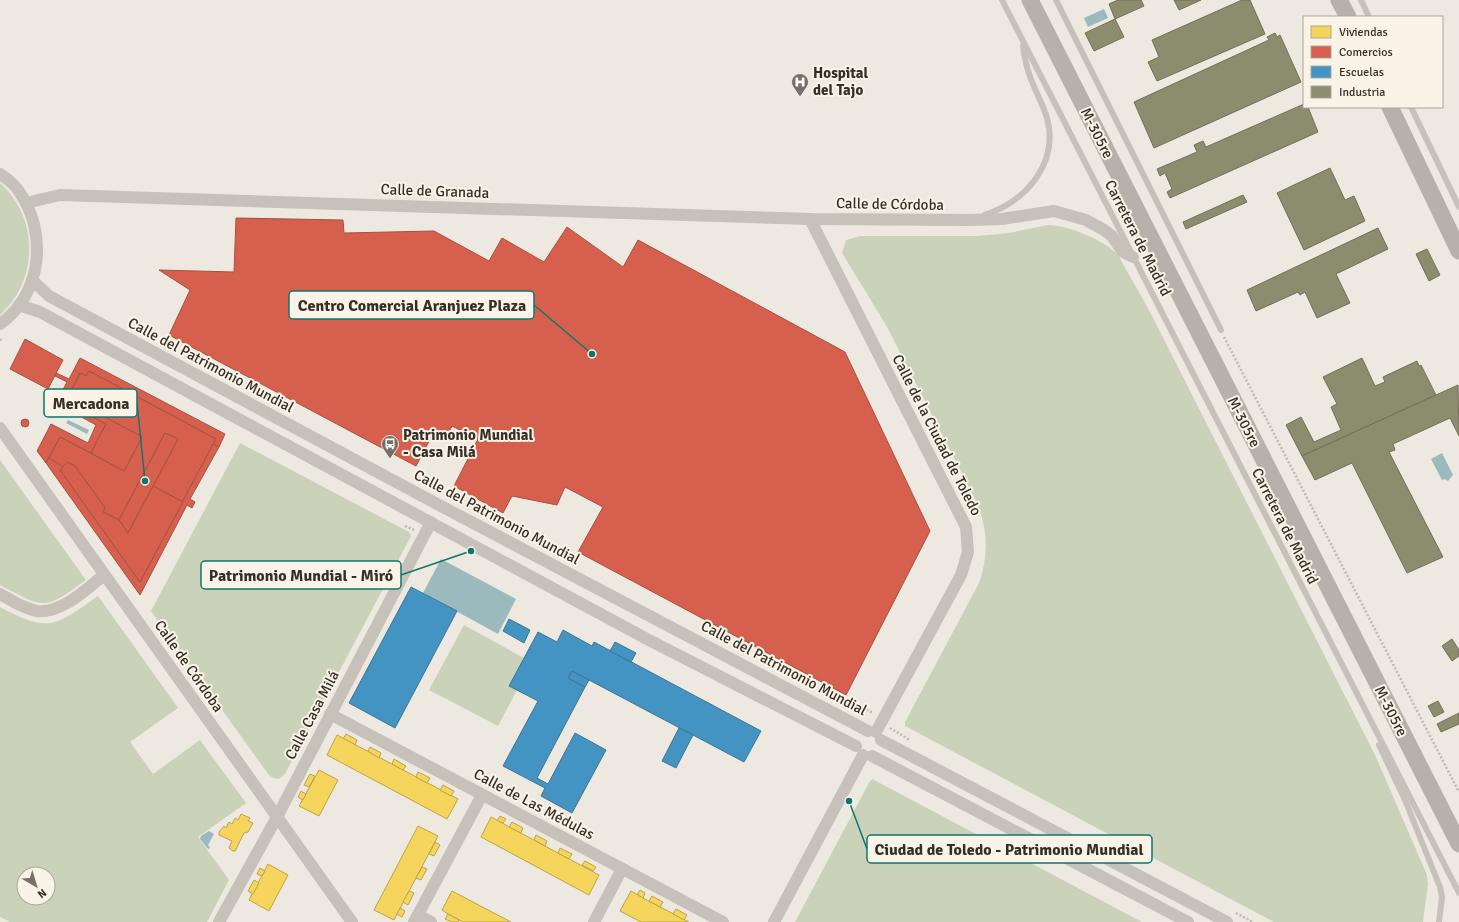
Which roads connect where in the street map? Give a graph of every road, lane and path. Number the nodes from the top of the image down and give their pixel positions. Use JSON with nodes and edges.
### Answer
{"nodes":[{"id":1,"x":1002,"y":0,"type":"edge"},
{"id":2,"x":1030,"y":0,"type":"edge"},
{"id":3,"x":1056,"y":0,"type":"edge"},
{"id":4,"x":1361,"y":0,"type":"edge"},
{"id":5,"x":1369,"y":16,"type":"edge"},
{"id":6,"x":1022,"y":38,"type":"junction"},
{"id":7,"x":1390,"y":108,"type":"edge"},
{"id":8,"x":1411,"y":108,"type":"edge"},
{"id":9,"x":2,"y":178,"type":"edge"},
{"id":10,"x":26,"y":203,"type":"junction"},
{"id":11,"x":1459,"y":207,"type":"edge"},
{"id":12,"x":810,"y":219,"type":"junction"},
{"id":13,"x":970,"y":220,"type":"junction"},
{"id":14,"x":1459,"y":251,"type":"edge"},
{"id":15,"x":1133,"y":257,"type":"junction"},
{"id":16,"x":32,"y":280,"type":"junction"},
{"id":17,"x":19,"y":306,"type":"junction"},
{"id":18,"x":0,"y":324,"type":"edge"},
{"id":19,"x":1221,"y":330,"type":"joint"},
{"id":20,"x":0,"y":428,"type":"edge"},
{"id":21,"x":431,"y":522,"type":"junction"},
{"id":22,"x":405,"y":526,"type":"dead end"},
{"id":23,"x":416,"y":531,"type":"dead end"},
{"id":24,"x":104,"y":575,"type":"junction"},
{"id":25,"x":0,"y":594,"type":"edge"},
{"id":26,"x":831,"y":691,"type":"dead end"},
{"id":27,"x":877,"y":708,"type":"dead end"},
{"id":28,"x":330,"y":714,"type":"junction"},
{"id":29,"x":1370,"y":720,"type":"junction"},
{"id":30,"x":875,"y":734,"type":"junction"},
{"id":31,"x":864,"y":752,"type":"junction"},
{"id":32,"x":1459,"y":792,"type":"edge"},
{"id":33,"x":482,"y":794,"type":"junction"},
{"id":34,"x":277,"y":817,"type":"junction"},
{"id":35,"x":1459,"y":844,"type":"edge"},
{"id":36,"x":622,"y":870,"type":"junction"},
{"id":37,"x":1459,"y":893,"type":"edge"},
{"id":38,"x":416,"y":918,"type":"edge"},
{"id":39,"x":219,"y":922,"type":"edge"},
{"id":40,"x":352,"y":922,"type":"edge"},
{"id":41,"x":431,"y":922,"type":"edge"},
{"id":42,"x":594,"y":922,"type":"edge"},
{"id":43,"x":723,"y":922,"type":"edge"},
{"id":44,"x":774,"y":922,"type":"edge"},
{"id":45,"x":1188,"y":922,"type":"edge"},
{"id":46,"x":1227,"y":922,"type":"edge"},
{"id":47,"x":1439,"y":922,"type":"edge"}],
"edges":[{"from":1,"to":6,"type":"lane","name":"Carretera de Madrid"},
{"from":2,"to":35,"type":"main road","name":"M-305re"},
{"from":3,"to":19,"type":"lane"},
{"from":4,"to":5,"type":"lane"},
{"from":6,"to":13,"type":"lane","name":"Calle de Córdoba"},
{"from":6,"to":15,"type":"lane","name":"Carretera de Madrid"},
{"from":7,"to":14,"type":"main road"},
{"from":8,"to":11,"type":"lane"},
{"from":9,"to":10,"type":"street"},
{"from":10,"to":12,"type":"street","name":"Calle de Granada"},
{"from":10,"to":16,"type":"street"},
{"from":12,"to":13,"type":"street","name":"Calle de Córdoba"},
{"from":12,"to":30,"type":"street","name":"Calle de la Ciudad de Toledo"},
{"from":13,"to":15,"type":"street","name":"Calle de Córdoba"},
{"from":15,"to":29,"type":"lane","name":"Carretera de Madrid"},
{"from":16,"to":17,"type":"street"},
{"from":16,"to":30,"type":"street","name":"Calle del Patrimonio Mundial"},
{"from":17,"to":18,"type":"street"},
{"from":17,"to":21,"type":"street"},
{"from":19,"to":32,"type":"path"},
{"from":20,"to":24,"type":"street","name":"Calle de Córdoba"},
{"from":21,"to":28,"type":"street","name":"Calle Casa Milá"},
{"from":21,"to":31,"type":"street"},
{"from":22,"to":23,"type":"path"},
{"from":24,"to":25,"type":"street"},
{"from":24,"to":34,"type":"street","name":"Calle de Córdoba"},
{"from":26,"to":27,"type":"path"},
{"from":28,"to":33,"type":"street","name":"Calle de Las Médulas"},
{"from":28,"to":34,"type":"street","name":"Calle Casa Milá"},
{"from":29,"to":37,"type":"lane","name":"Carretera de Madrid"},
{"from":29,"to":47,"type":"lane"},
{"from":30,"to":31,"type":"street"},
{"from":30,"to":31,"type":"street"},
{"from":30,"to":46,"type":"street","name":"Calle del Patrimonio Mundial"},
{"from":31,"to":44,"type":"street"},
{"from":31,"to":45,"type":"street"},
{"from":33,"to":36,"type":"street","name":"Calle de Las Médulas"},
{"from":33,"to":38,"type":"street"},
{"from":34,"to":39,"type":"street","name":"Calle Casa Milá"},
{"from":34,"to":40,"type":"street","name":"Calle de Córdoba"},
{"from":36,"to":42,"type":"street"},
{"from":36,"to":43,"type":"street","name":"Calle de Las Médulas"},
{"from":38,"to":41,"type":"street"}]}
